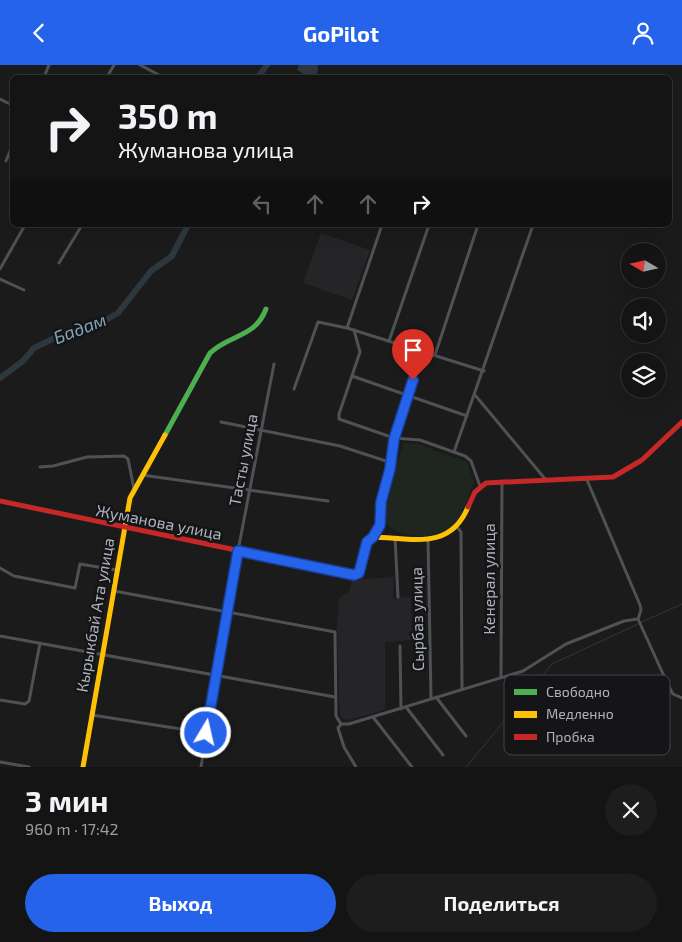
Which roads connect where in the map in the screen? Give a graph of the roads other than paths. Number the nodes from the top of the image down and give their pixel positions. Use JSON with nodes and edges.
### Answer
{"nodes":[{"id":1,"x":140,"y":65,"type":"edge"},
{"id":2,"x":159,"y":75,"type":"dead end"},
{"id":3,"x":10,"y":151,"type":"edge"},
{"id":4,"x":6,"y":161,"type":"dead end"},
{"id":5,"x":24,"y":227,"type":"edge"},
{"id":6,"x":81,"y":227,"type":"edge"},
{"id":7,"x":381,"y":227,"type":"edge"},
{"id":8,"x":427,"y":227,"type":"edge"},
{"id":9,"x":477,"y":227,"type":"edge"},
{"id":10,"x":532,"y":227,"type":"edge"},
{"id":11,"x":59,"y":263,"type":"dead end"},
{"id":12,"x":0,"y":269,"type":"edge"},
{"id":13,"x":0,"y":279,"type":"edge"},
{"id":14,"x":24,"y":291,"type":"dead end"},
{"id":15,"x":266,"y":309,"type":"dead end"},
{"id":16,"x":347,"y":327,"type":"junction"},
{"id":17,"x":354,"y":330,"type":"junction"},
{"id":18,"x":389,"y":341,"type":"junction"},
{"id":19,"x":422,"y":351,"type":"junction"},
{"id":20,"x":436,"y":355,"type":"junction"},
{"id":21,"x":274,"y":364,"type":"dead end"},
{"id":22,"x":484,"y":371,"type":"junction"},
{"id":23,"x":352,"y":376,"type":"junction"},
{"id":24,"x":294,"y":389,"type":"dead end"},
{"id":25,"x":408,"y":395,"type":"junction"},
{"id":26,"x":475,"y":395,"type":"junction"},
{"id":27,"x":467,"y":416,"type":"junction"},
{"id":28,"x":221,"y":422,"type":"dead end"},
{"id":29,"x":682,"y":422,"type":"edge"},
{"id":30,"x":262,"y":429,"type":"junction"},
{"id":31,"x":394,"y":439,"type":"junction"},
{"id":32,"x":454,"y":452,"type":"junction"},
{"id":33,"x":389,"y":463,"type":"junction"},
{"id":34,"x":40,"y":467,"type":"dead end"},
{"id":35,"x":142,"y":475,"type":"junction"},
{"id":36,"x":587,"y":479,"type":"junction"},
{"id":37,"x":547,"y":480,"type":"junction"},
{"id":38,"x":502,"y":481,"type":"junction"},
{"id":39,"x":480,"y":486,"type":"junction"},
{"id":40,"x":134,"y":489,"type":"junction"},
{"id":41,"x":251,"y":490,"type":"junction"},
{"id":42,"x":0,"y":501,"type":"edge"},
{"id":43,"x":328,"y":501,"type":"dead end"},
{"id":44,"x":457,"y":527,"type":"junction"},
{"id":45,"x":123,"y":528,"type":"junction"},
{"id":46,"x":373,"y":537,"type":"junction"},
{"id":47,"x":395,"y":537,"type":"junction"},
{"id":48,"x":428,"y":540,"type":"junction"},
{"id":49,"x":238,"y":551,"type":"junction"},
{"id":50,"x":0,"y":568,"type":"edge"},
{"id":51,"x":116,"y":570,"type":"junction"},
{"id":52,"x":113,"y":591,"type":"junction"},
{"id":53,"x":398,"y":597,"type":"dead end"},
{"id":54,"x":226,"y":613,"type":"junction"},
{"id":55,"x":638,"y":619,"type":"junction"},
{"id":56,"x":0,"y":636,"type":"edge"},
{"id":57,"x":40,"y":643,"type":"junction"},
{"id":58,"x":400,"y":646,"type":"dead end"},
{"id":59,"x":102,"y":653,"type":"junction"},
{"id":60,"x":215,"y":674,"type":"junction"},
{"id":61,"x":509,"y":675,"type":"edge"},
{"id":62,"x":664,"y":675,"type":"edge"},
{"id":63,"x":502,"y":677,"type":"joint"},
{"id":64,"x":462,"y":689,"type":"junction"},
{"id":65,"x":670,"y":689,"type":"edge"},
{"id":66,"x":335,"y":697,"type":"junction"},
{"id":67,"x":433,"y":697,"type":"junction"},
{"id":68,"x":682,"y":698,"type":"edge"},
{"id":69,"x":0,"y":700,"type":"edge"},
{"id":70,"x":406,"y":707,"type":"junction"},
{"id":71,"x":401,"y":709,"type":"junction"},
{"id":72,"x":91,"y":715,"type":"junction"},
{"id":73,"x":373,"y":717,"type":"junction"},
{"id":74,"x":342,"y":724,"type":"junction"},
{"id":75,"x":206,"y":733,"type":"junction"},
{"id":76,"x":466,"y":736,"type":"dead end"},
{"id":77,"x":443,"y":755,"type":"dead end"},
{"id":78,"x":0,"y":763,"type":"edge"},
{"id":79,"x":29,"y":767,"type":"edge"},
{"id":80,"x":83,"y":767,"type":"edge"},
{"id":81,"x":201,"y":767,"type":"edge"},
{"id":82,"x":356,"y":767,"type":"edge"},
{"id":83,"x":412,"y":767,"type":"edge"}],
"edges":[{"from":1,"to":2,"type":"street"},
{"from":3,"to":4,"type":"street"},
{"from":5,"to":12,"type":"street"},
{"from":6,"to":11,"type":"street"},
{"from":7,"to":16,"type":"street"},
{"from":8,"to":18,"type":"street"},
{"from":9,"to":20,"type":"street"},
{"from":10,"to":22,"type":"street"},
{"from":13,"to":14,"type":"street"},
{"from":15,"to":35,"type":"street","name":"Кырыкбай Ата улица"},
{"from":16,"to":17,"type":"street"},
{"from":16,"to":24,"type":"street"},
{"from":17,"to":18,"type":"street"},
{"from":17,"to":23,"type":"street"},
{"from":18,"to":19,"type":"street"},
{"from":19,"to":20,"type":"street"},
{"from":19,"to":25,"type":"street"},
{"from":20,"to":22,"type":"street"},
{"from":21,"to":30,"type":"street","name":"Тасты улица"},
{"from":22,"to":26,"type":"street"},
{"from":23,"to":25,"type":"street"},
{"from":23,"to":31,"type":"street"},
{"from":25,"to":27,"type":"street"},
{"from":25,"to":31,"type":"street"},
{"from":26,"to":27,"type":"street"},
{"from":26,"to":37,"type":"street"},
{"from":27,"to":32,"type":"street"},
{"from":28,"to":30,"type":"street"},
{"from":29,"to":36,"type":"street"},
{"from":30,"to":33,"type":"street"},
{"from":30,"to":41,"type":"street","name":"Тасты улица"},
{"from":31,"to":32,"type":"street"},
{"from":31,"to":33,"type":"street"},
{"from":32,"to":39,"type":"street"},
{"from":33,"to":46,"type":"street"},
{"from":34,"to":40,"type":"street"},
{"from":35,"to":40,"type":"street","name":"Кырыкбай Ата улица"},
{"from":35,"to":41,"type":"street"},
{"from":36,"to":37,"type":"street"},
{"from":36,"to":55,"type":"street"},
{"from":37,"to":38,"type":"street"},
{"from":38,"to":39,"type":"street"},
{"from":38,"to":63,"type":"street","name":"Кенерал улица"},
{"from":39,"to":44,"type":"street"},
{"from":40,"to":45,"type":"street","name":"Кырыкбай Ата улица"},
{"from":41,"to":43,"type":"street"},
{"from":41,"to":49,"type":"street","name":"Тасты улица"},
{"from":42,"to":45,"type":"street","name":"Жуманова улица"},
{"from":44,"to":48,"type":"street"},
{"from":44,"to":64,"type":"street"},
{"from":45,"to":49,"type":"street","name":"Жуманова улица"},
{"from":45,"to":51,"type":"street","name":"Кырыкбай Ата улица"},
{"from":46,"to":47,"type":"street"},
{"from":46,"to":49,"type":"street","name":"Жуманова улица"},
{"from":47,"to":48,"type":"street"},
{"from":47,"to":53,"type":"street"},
{"from":48,"to":67,"type":"street","name":"Сырбаз улица"},
{"from":49,"to":54,"type":"street","name":"Тасты улица"},
{"from":50,"to":51,"type":"street"},
{"from":51,"to":52,"type":"street","name":"Кырыкбай Ата улица"},
{"from":52,"to":54,"type":"street"},
{"from":52,"to":59,"type":"street","name":"Кырыкбай Ата улица"},
{"from":54,"to":60,"type":"street","name":"Тасты улица"},
{"from":54,"to":66,"type":"street"},
{"from":55,"to":61,"type":"street"},
{"from":55,"to":62,"type":"street"},
{"from":56,"to":57,"type":"street"},
{"from":57,"to":59,"type":"street"},
{"from":57,"to":69,"type":"street"},
{"from":58,"to":71,"type":"street"},
{"from":59,"to":60,"type":"street"},
{"from":59,"to":72,"type":"street","name":"Кырыкбай Ата улица"},
{"from":60,"to":66,"type":"street"},
{"from":60,"to":75,"type":"street","name":"Тасты улица"},
{"from":63,"to":64,"type":"street"},
{"from":64,"to":67,"type":"street"},
{"from":65,"to":68,"type":"street"},
{"from":66,"to":74,"type":"street"},
{"from":67,"to":70,"type":"street"},
{"from":67,"to":76,"type":"street"},
{"from":70,"to":71,"type":"street"},
{"from":70,"to":77,"type":"street"},
{"from":71,"to":73,"type":"street"},
{"from":72,"to":75,"type":"street"},
{"from":72,"to":80,"type":"street","name":"Кырыкбай Ата улица"},
{"from":73,"to":74,"type":"street"},
{"from":73,"to":83,"type":"street"},
{"from":74,"to":82,"type":"street"},
{"from":75,"to":81,"type":"street","name":"Тасты улица"},
{"from":78,"to":79,"type":"street"}]}
